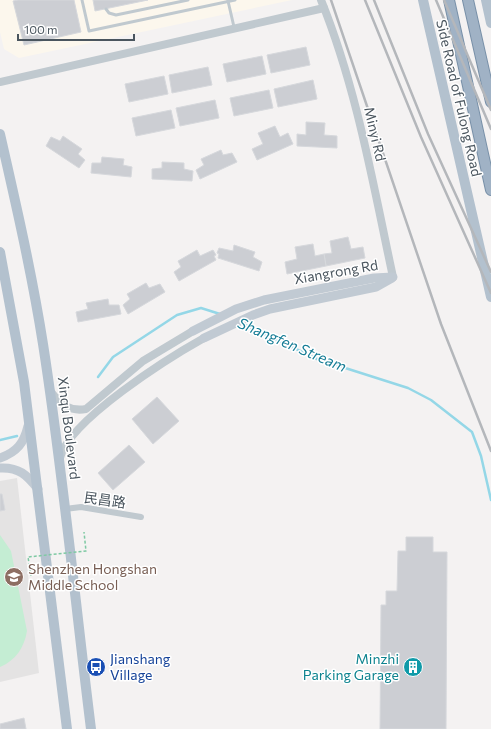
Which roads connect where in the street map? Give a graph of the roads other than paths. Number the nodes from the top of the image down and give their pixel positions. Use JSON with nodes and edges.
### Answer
{"nodes":[{"id":1,"x":82,"y":0,"type":"edge"},
{"id":2,"x":188,"y":0,"type":"edge"},
{"id":3,"x":235,"y":0,"type":"edge"},
{"id":4,"x":423,"y":0,"type":"edge"},
{"id":5,"x":449,"y":0,"type":"edge"},
{"id":6,"x":468,"y":0,"type":"edge"},
{"id":7,"x":486,"y":0,"type":"edge"},
{"id":8,"x":228,"y":2,"type":"junction"},
{"id":9,"x":322,"y":4,"type":"edge"},
{"id":10,"x":106,"y":9,"type":"dead end"},
{"id":11,"x":491,"y":23,"type":"edge"},
{"id":12,"x":234,"y":28,"type":"junction"},
{"id":13,"x":0,"y":82,"type":"edge"},
{"id":14,"x":491,"y":102,"type":"edge"},
{"id":15,"x":0,"y":134,"type":"edge"},
{"id":16,"x":491,"y":190,"type":"edge"},
{"id":17,"x":0,"y":252,"type":"edge"},
{"id":18,"x":393,"y":277,"type":"junction"},
{"id":19,"x":491,"y":297,"type":"edge"},
{"id":20,"x":193,"y":331,"type":"joint"},
{"id":21,"x":204,"y":338,"type":"joint"},
{"id":22,"x":51,"y":392,"type":"junction"},
{"id":23,"x":29,"y":421,"type":"junction"},
{"id":24,"x":0,"y":458,"type":"edge"},
{"id":25,"x":60,"y":460,"type":"junction"},
{"id":26,"x":0,"y":468,"type":"edge"},
{"id":27,"x":38,"y":489,"type":"junction"},
{"id":28,"x":65,"y":509,"type":"junction"},
{"id":29,"x":141,"y":517,"type":"dead end"},
{"id":30,"x":67,"y":729,"type":"edge"},
{"id":31,"x":91,"y":729,"type":"edge"}],
"edges":[{"from":1,"to":8,"type":"lane"},
{"from":2,"to":10,"type":"lane"},
{"from":3,"to":8,"type":"lane"},
{"from":4,"to":19,"type":"main road","name":"Side Road of Fulong Road"},
{"from":5,"to":16,"type":"highway"},
{"from":6,"to":14,"type":"highway"},
{"from":7,"to":11,"type":"main road"},
{"from":8,"to":12,"type":"lane"},
{"from":9,"to":12,"type":"street"},
{"from":9,"to":18,"type":"street","name":"Minyi Rd"},
{"from":12,"to":13,"type":"street"},
{"from":15,"to":22,"type":"main road","name":"Xinqu Boulevard"},
{"from":17,"to":23,"type":"main road"},
{"from":18,"to":20,"type":"main road","name":"Xiangrong Rd"},
{"from":18,"to":21,"type":"main road","name":"Xiangrong Rd"},
{"from":20,"to":22,"type":"street","name":"Xiangrong Rd"},
{"from":21,"to":25,"type":"street","name":"Xiangrong Rd"},
{"from":22,"to":25,"type":"main road","name":"Xinqu Boulevard"},
{"from":23,"to":24,"type":"main road"},
{"from":23,"to":27,"type":"main road"},
{"from":25,"to":28,"type":"main road","name":"Xinqu Boulevard"},
{"from":26,"to":27,"type":"main road"},
{"from":27,"to":30,"type":"main road"},
{"from":28,"to":29,"type":"street","name":"民昌路"},
{"from":28,"to":31,"type":"main road","name":"Xinqu Boulevard"}]}
